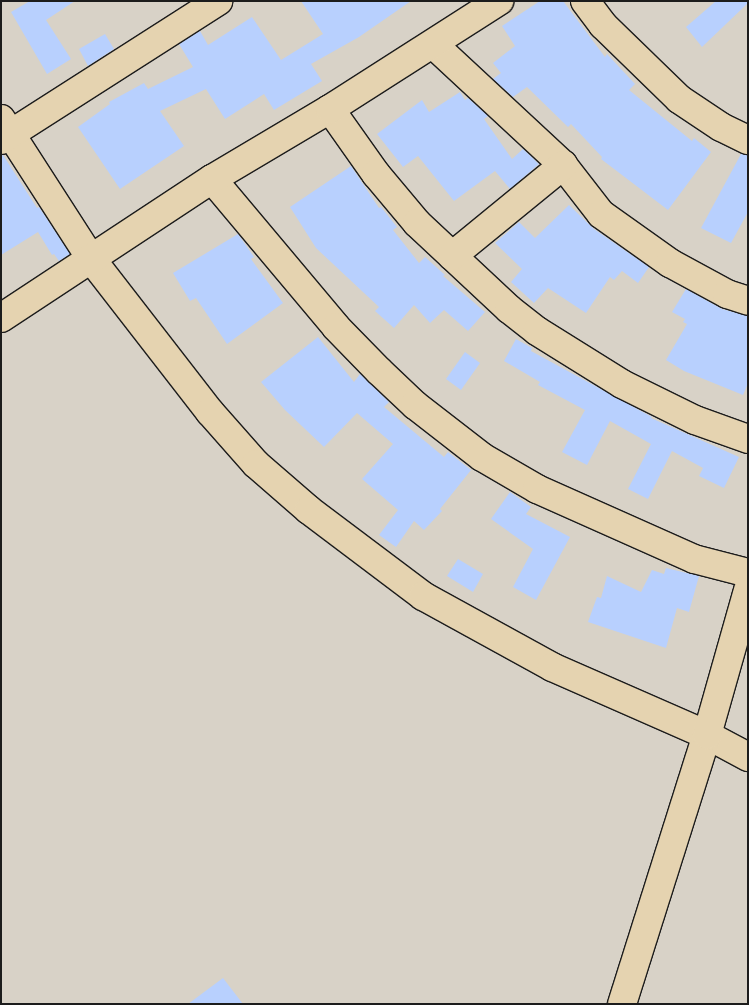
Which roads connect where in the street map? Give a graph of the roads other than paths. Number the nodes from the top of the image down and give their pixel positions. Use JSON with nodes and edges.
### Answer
{"nodes":[{"id":1,"x":218,"y":1,"type":"edge"},
{"id":2,"x":500,"y":1,"type":"edge"},
{"id":3,"x":586,"y":1,"type":"edge"},
{"id":4,"x":434,"y":45,"type":"junction"},
{"id":5,"x":330,"y":109,"type":"junction"},
{"id":6,"x":4,"y":131,"type":"edge"},
{"id":7,"x":748,"y":140,"type":"edge"},
{"id":8,"x":563,"y":165,"type":"junction"},
{"id":9,"x":212,"y":179,"type":"junction"},
{"id":10,"x":452,"y":256,"type":"junction"},
{"id":11,"x":92,"y":260,"type":"junction"},
{"id":12,"x":748,"y":301,"type":"edge"},
{"id":13,"x":1,"y":318,"type":"edge"},
{"id":14,"x":748,"y":438,"type":"edge"},
{"id":15,"x":748,"y":573,"type":"edge"},
{"id":16,"x":748,"y":590,"type":"edge"},
{"id":17,"x":707,"y":735,"type":"junction"},
{"id":18,"x":748,"y":757,"type":"edge"},
{"id":19,"x":622,"y":1004,"type":"edge"}],
"edges":[{"from":1,"to":6,"type":"street"},
{"from":2,"to":4,"type":"street"},
{"from":3,"to":7,"type":"street"},
{"from":4,"to":5,"type":"street"},
{"from":4,"to":8,"type":"street"},
{"from":5,"to":9,"type":"street"},
{"from":5,"to":10,"type":"street"},
{"from":6,"to":11,"type":"street"},
{"from":8,"to":10,"type":"street"},
{"from":8,"to":12,"type":"street"},
{"from":9,"to":11,"type":"street"},
{"from":9,"to":15,"type":"street"},
{"from":10,"to":14,"type":"street"},
{"from":11,"to":13,"type":"street"},
{"from":11,"to":17,"type":"street"},
{"from":16,"to":17,"type":"street"},
{"from":17,"to":18,"type":"street"},
{"from":17,"to":19,"type":"street"}]}
